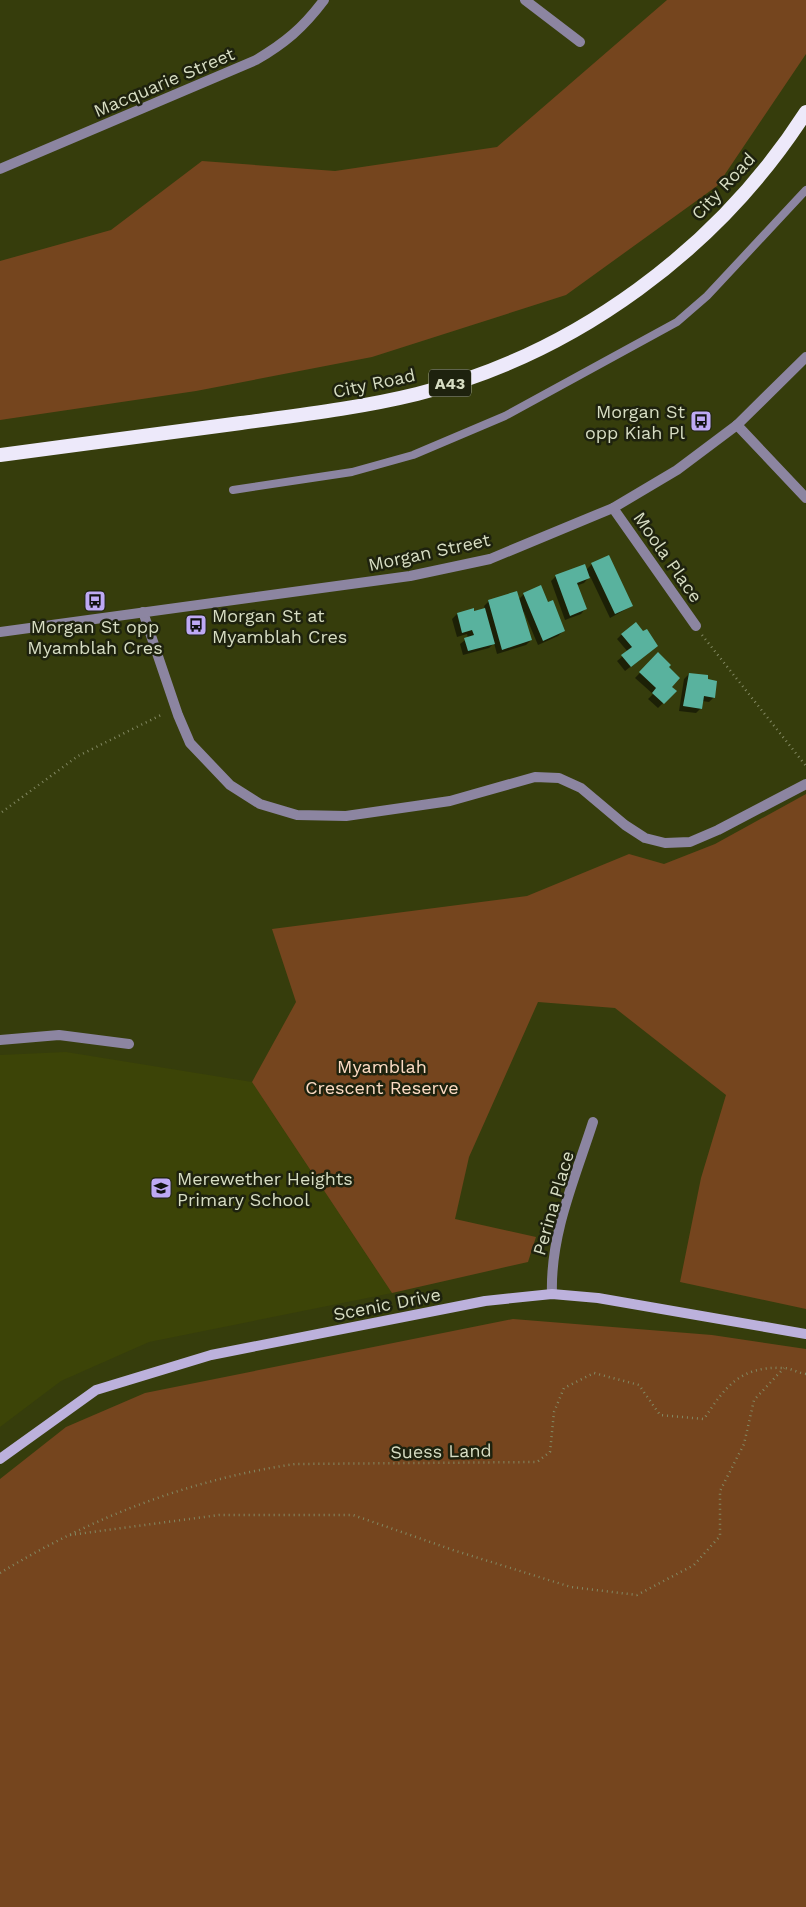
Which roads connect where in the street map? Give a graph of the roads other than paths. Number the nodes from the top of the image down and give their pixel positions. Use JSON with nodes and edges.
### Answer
{"nodes":[{"id":1,"x":324,"y":0,"type":"edge"},
{"id":2,"x":525,"y":0,"type":"edge"},
{"id":3,"x":580,"y":42,"type":"dead end"},
{"id":4,"x":806,"y":112,"type":"edge"},
{"id":5,"x":0,"y":170,"type":"edge"},
{"id":6,"x":806,"y":190,"type":"edge"},
{"id":7,"x":806,"y":357,"type":"edge"},
{"id":8,"x":737,"y":425,"type":"junction"},
{"id":9,"x":0,"y":455,"type":"edge"},
{"id":10,"x":233,"y":490,"type":"dead end"},
{"id":11,"x":806,"y":498,"type":"edge"},
{"id":12,"x":613,"y":508,"type":"junction"},
{"id":13,"x":143,"y":612,"type":"junction"},
{"id":14,"x":696,"y":626,"type":"road end"},
{"id":15,"x":0,"y":632,"type":"edge"},
{"id":16,"x":806,"y":784,"type":"edge"},
{"id":17,"x":0,"y":1040,"type":"edge"},
{"id":18,"x":129,"y":1044,"type":"dead end"},
{"id":19,"x":593,"y":1122,"type":"dead end"},
{"id":20,"x":552,"y":1294,"type":"junction"},
{"id":21,"x":806,"y":1334,"type":"edge"},
{"id":22,"x":0,"y":1459,"type":"edge"}],
"edges":[{"from":1,"to":5,"type":"street","name":"Macquarie Street"},
{"from":2,"to":3,"type":"street"},
{"from":4,"to":9,"type":"highway","name":"City Road","number":"A43"},
{"from":6,"to":10,"type":"lane"},
{"from":7,"to":8,"type":"street","name":"Morgan Street"},
{"from":8,"to":11,"type":"street"},
{"from":8,"to":12,"type":"street","name":"Morgan Street"},
{"from":12,"to":13,"type":"street","name":"Morgan Street"},
{"from":12,"to":14,"type":"street","name":"Moola Place"},
{"from":13,"to":15,"type":"street","name":"Morgan Street"},
{"from":13,"to":16,"type":"street"},
{"from":17,"to":18,"type":"street"},
{"from":19,"to":20,"type":"street","name":"Perina Place"},
{"from":20,"to":21,"type":"main road","name":"Scenic Drive"},
{"from":20,"to":22,"type":"main road","name":"Scenic Drive"}]}
